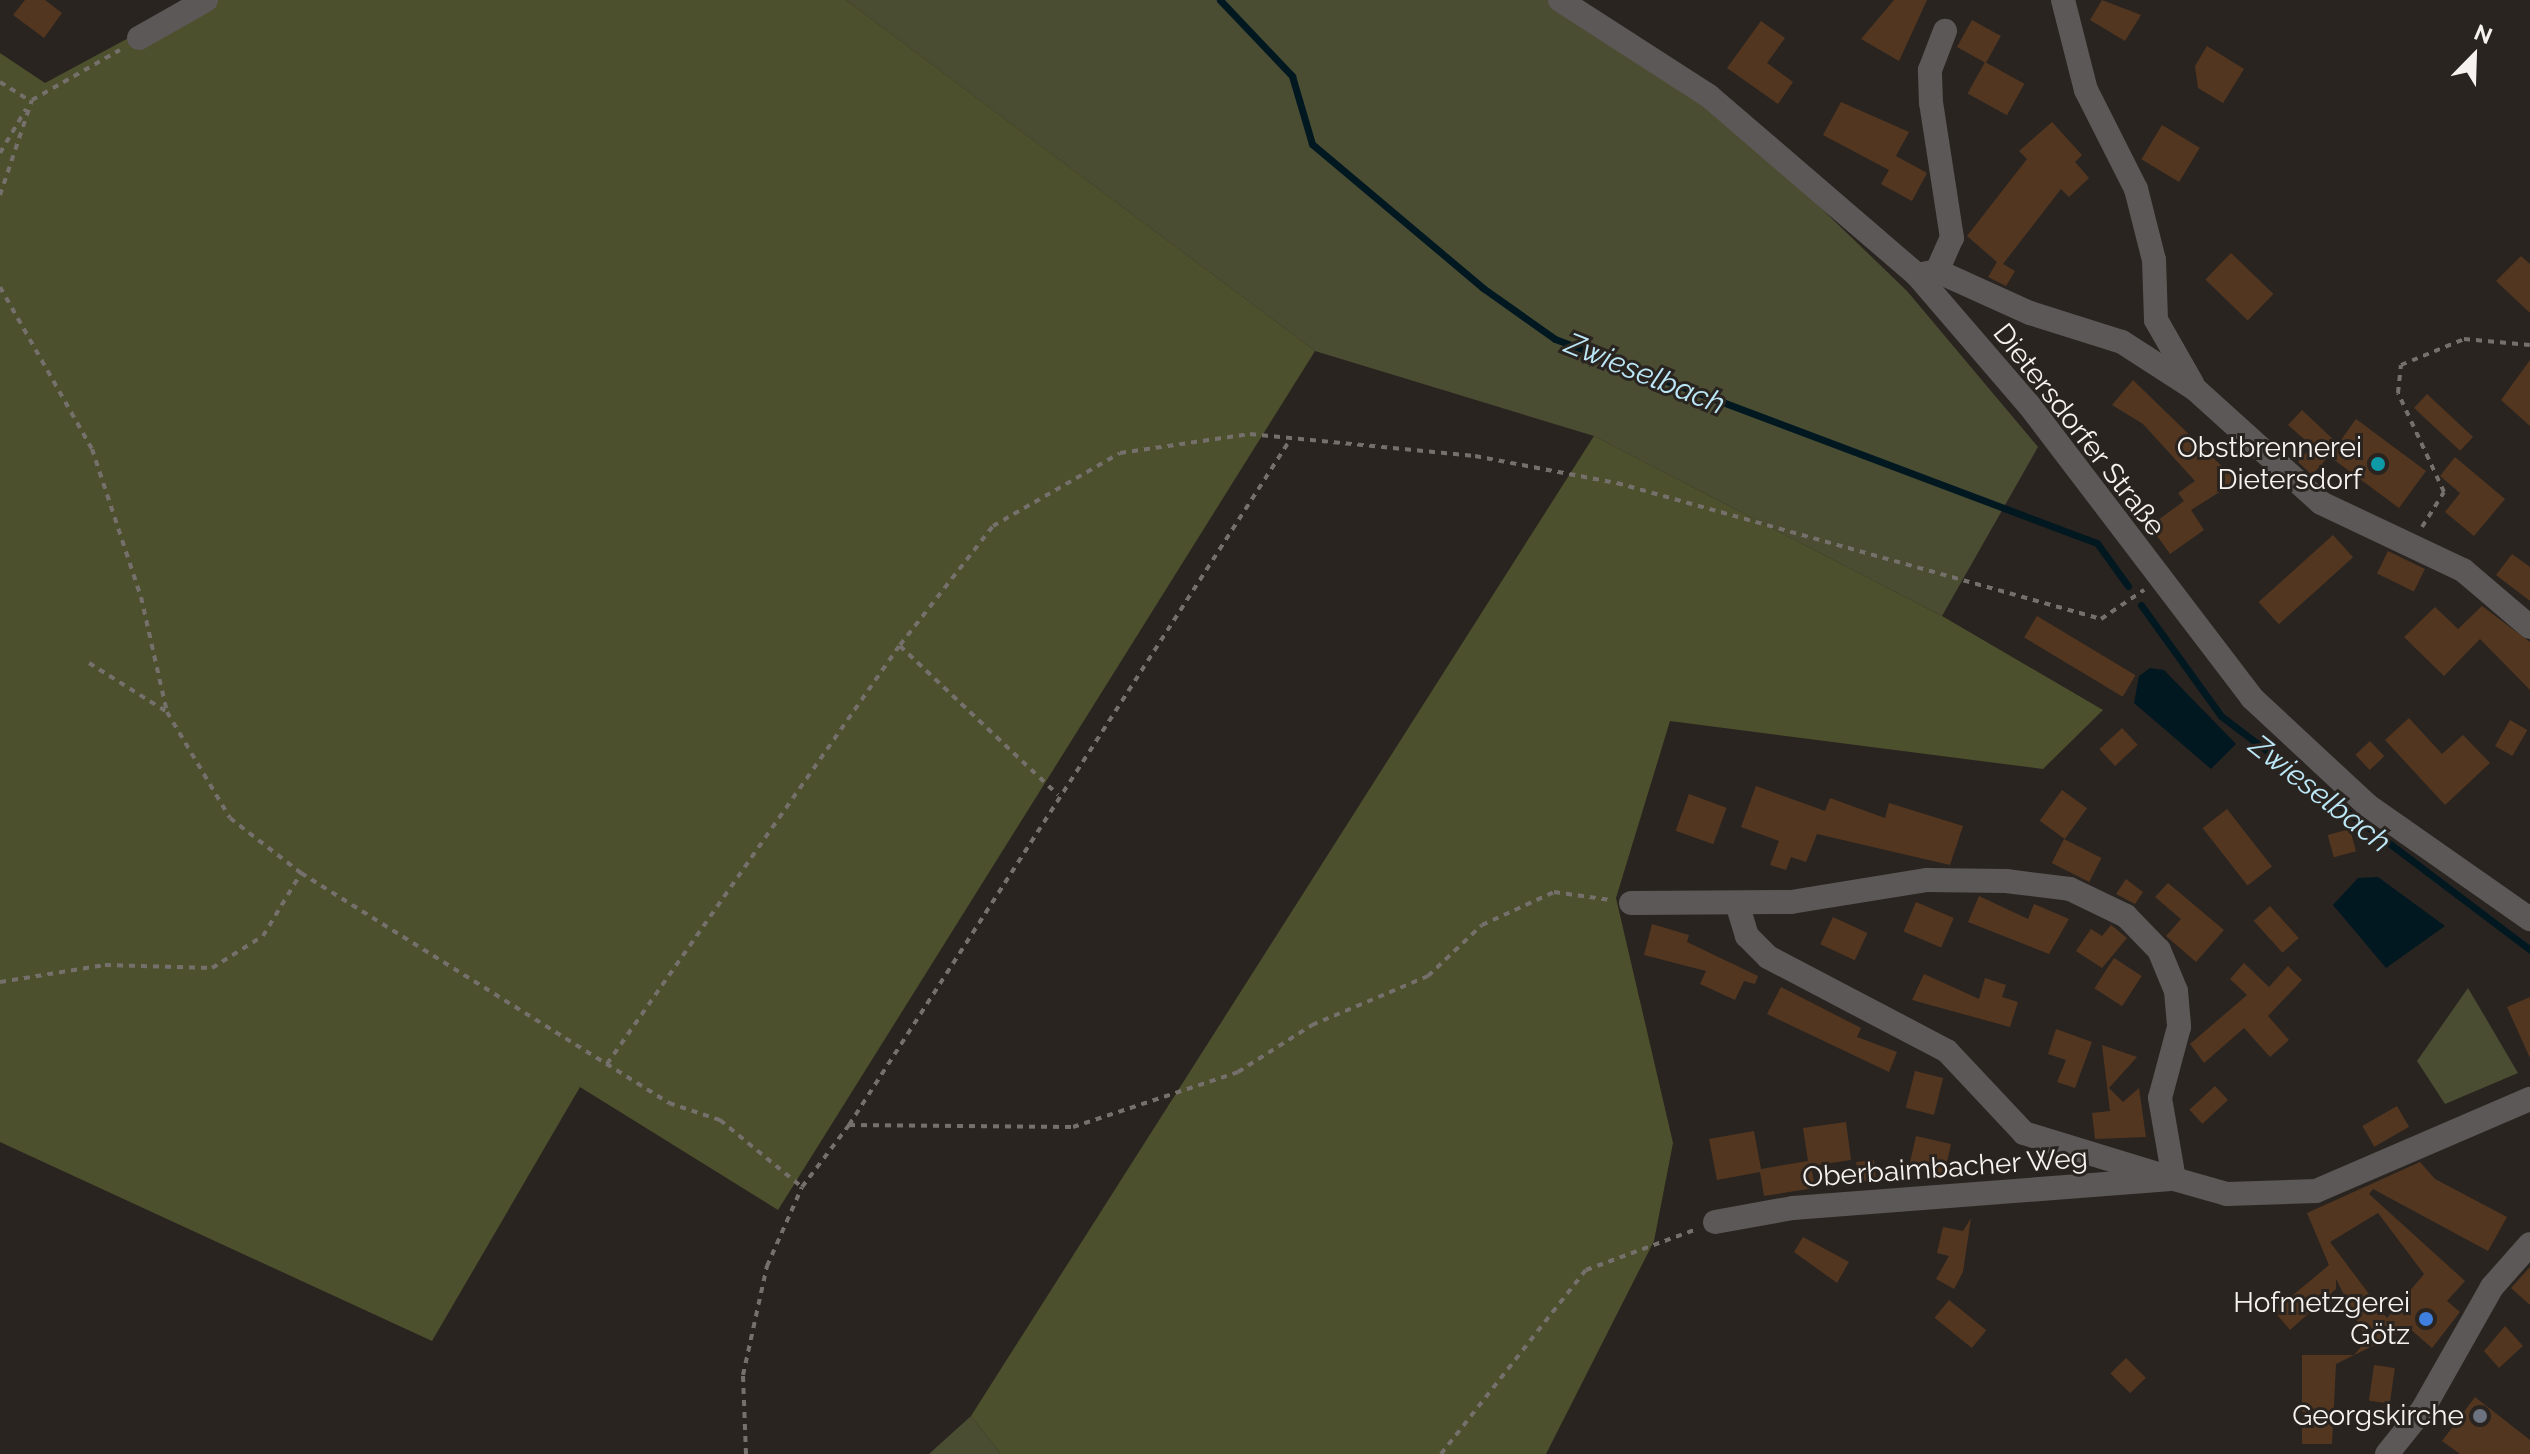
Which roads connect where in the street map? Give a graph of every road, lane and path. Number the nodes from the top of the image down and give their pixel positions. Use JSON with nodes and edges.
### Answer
{"nodes":[{"id":1,"x":206,"y":0,"type":"edge"},
{"id":2,"x":1560,"y":0,"type":"edge"},
{"id":3,"x":2063,"y":0,"type":"edge"},
{"id":4,"x":1945,"y":31,"type":"dead end"},
{"id":5,"x":139,"y":38,"type":"joint"},
{"id":6,"x":0,"y":82,"type":"edge"},
{"id":7,"x":32,"y":100,"type":"junction"},
{"id":8,"x":0,"y":153,"type":"edge"},
{"id":9,"x":0,"y":195,"type":"edge"},
{"id":10,"x":1927,"y":273,"type":"junction"},
{"id":11,"x":0,"y":287,"type":"edge"},
{"id":12,"x":2156,"y":320,"type":"junction"},
{"id":13,"x":2122,"y":342,"type":"junction"},
{"id":14,"x":2530,"y":345,"type":"edge"},
{"id":15,"x":2195,"y":389,"type":"junction"},
{"id":16,"x":1290,"y":440,"type":"junction"},
{"id":17,"x":2410,"y":545,"type":"junction"},
{"id":18,"x":2158,"y":582,"type":"junction"},
{"id":19,"x":2530,"y":627,"type":"edge"},
{"id":20,"x":900,"y":645,"type":"junction"},
{"id":21,"x":89,"y":663,"type":"dead end"},
{"id":22,"x":167,"y":712,"type":"junction"},
{"id":23,"x":1058,"y":795,"type":"junction"},
{"id":24,"x":301,"y":873,"type":"junction"},
{"id":25,"x":1631,"y":903,"type":"joint"},
{"id":26,"x":1737,"y":903,"type":"junction"},
{"id":27,"x":2530,"y":919,"type":"edge"},
{"id":28,"x":0,"y":982,"type":"edge"},
{"id":29,"x":607,"y":1064,"type":"junction"},
{"id":30,"x":2530,"y":1099,"type":"edge"},
{"id":31,"x":849,"y":1125,"type":"junction"},
{"id":32,"x":2174,"y":1179,"type":"junction"},
{"id":33,"x":802,"y":1187,"type":"junction"},
{"id":34,"x":1715,"y":1222,"type":"joint"},
{"id":35,"x":2530,"y":1244,"type":"edge"},
{"id":36,"x":746,"y":1454,"type":"edge"},
{"id":37,"x":1441,"y":1454,"type":"edge"},
{"id":38,"x":2387,"y":1454,"type":"edge"}],
"edges":[{"from":1,"to":5,"type":"street"},
{"from":2,"to":10,"type":"street","name":"Dietersdorfer Straße"},
{"from":3,"to":12,"type":"street"},
{"from":4,"to":10,"type":"street"},
{"from":5,"to":7,"type":"path"},
{"from":6,"to":7,"type":"path"},
{"from":7,"to":8,"type":"path"},
{"from":7,"to":9,"type":"path"},
{"from":10,"to":13,"type":"street"},
{"from":10,"to":18,"type":"street","name":"Dietersdorfer Straße"},
{"from":11,"to":22,"type":"path"},
{"from":12,"to":13,"type":"street"},
{"from":12,"to":15,"type":"street"},
{"from":13,"to":15,"type":"street"},
{"from":14,"to":17,"type":"path"},
{"from":15,"to":17,"type":"street"},
{"from":16,"to":18,"type":"path"},
{"from":16,"to":20,"type":"path"},
{"from":16,"to":23,"type":"path"},
{"from":17,"to":19,"type":"street"},
{"from":18,"to":27,"type":"street","name":"Dietersdorfer Straße"},
{"from":20,"to":23,"type":"path"},
{"from":20,"to":29,"type":"path"},
{"from":21,"to":22,"type":"path"},
{"from":22,"to":24,"type":"path"},
{"from":23,"to":31,"type":"path"},
{"from":24,"to":28,"type":"path"},
{"from":24,"to":29,"type":"path"},
{"from":25,"to":26,"type":"street"},
{"from":25,"to":31,"type":"path"},
{"from":26,"to":32,"type":"street"},
{"from":26,"to":32,"type":"street"},
{"from":29,"to":33,"type":"path"},
{"from":30,"to":32,"type":"street","name":"Oberbaimbacher Weg"},
{"from":31,"to":33,"type":"path"},
{"from":32,"to":34,"type":"street","name":"Oberbaimbacher Weg"},
{"from":33,"to":36,"type":"path"},
{"from":34,"to":37,"type":"path"},
{"from":35,"to":38,"type":"street"}]}
